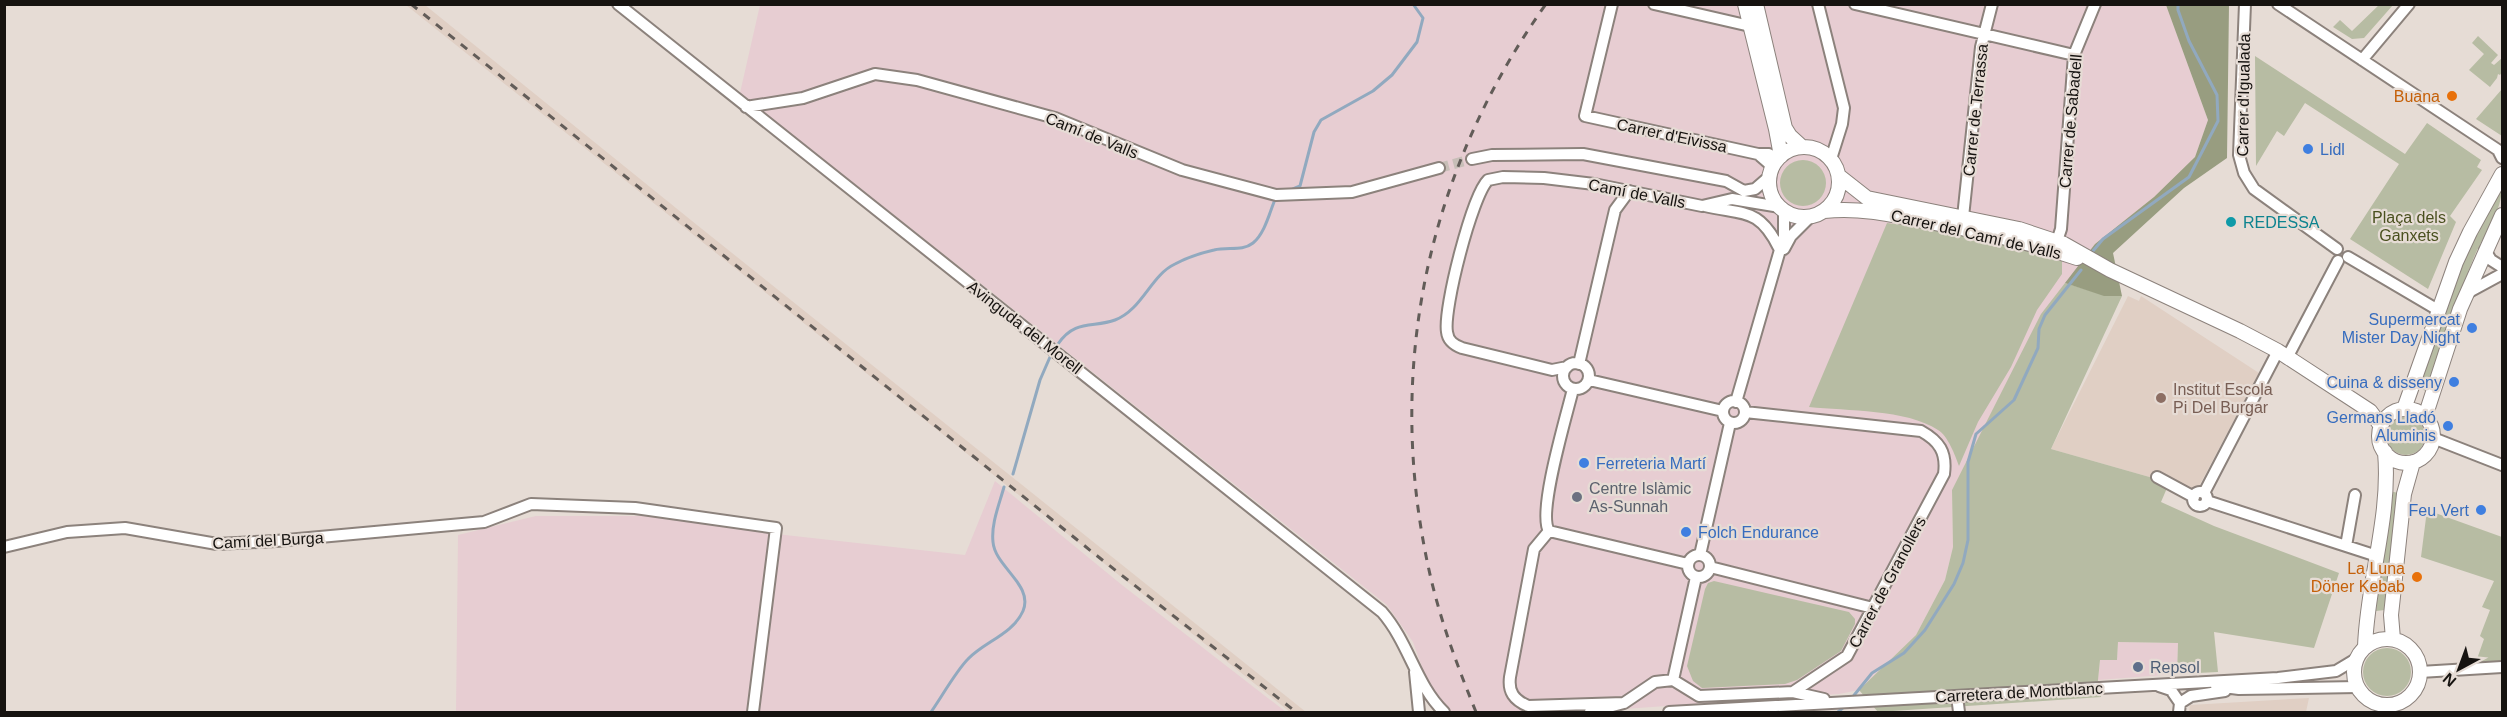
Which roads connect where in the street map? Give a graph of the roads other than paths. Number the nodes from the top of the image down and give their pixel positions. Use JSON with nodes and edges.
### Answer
{"nodes":[{"id":1,"x":618,"y":4,"type":"edge"},
{"id":2,"x":1612,"y":4,"type":"edge"},
{"id":3,"x":1654,"y":4,"type":"edge"},
{"id":4,"x":1745,"y":4,"type":"edge"},
{"id":5,"x":1751,"y":4,"type":"edge"},
{"id":6,"x":1756,"y":4,"type":"edge"},
{"id":7,"x":1818,"y":4,"type":"edge"},
{"id":8,"x":1855,"y":4,"type":"edge"},
{"id":9,"x":1992,"y":4,"type":"edge"},
{"id":10,"x":2095,"y":4,"type":"edge"},
{"id":11,"x":2245,"y":4,"type":"edge"},
{"id":12,"x":2278,"y":4,"type":"edge"},
{"id":13,"x":2409,"y":4,"type":"edge"},
{"id":14,"x":1891,"y":9,"type":"edge"},
{"id":15,"x":1753,"y":26,"type":"junction"},
{"id":16,"x":1983,"y":34,"type":"junction"},
{"id":17,"x":2074,"y":55,"type":"junction"},
{"id":18,"x":2362,"y":60,"type":"junction"},
{"id":19,"x":746,"y":107,"type":"junction"},
{"id":20,"x":1780,"y":108,"type":"junction"},
{"id":21,"x":1802,"y":147,"type":"junction"},
{"id":22,"x":2501,"y":152,"type":"edge"},
{"id":23,"x":1472,"y":159,"type":"tunnel mouth"},
{"id":24,"x":1831,"y":159,"type":"junction"},
{"id":25,"x":1775,"y":165,"type":"junction"},
{"id":26,"x":1439,"y":168,"type":"tunnel mouth"},
{"id":27,"x":2502,"y":174,"type":"edge"},
{"id":28,"x":1839,"y":176,"type":"junction"},
{"id":29,"x":1713,"y":178,"type":"junction"},
{"id":30,"x":1611,"y":187,"type":"junction"},
{"id":31,"x":1629,"y":190,"type":"junction"},
{"id":32,"x":1874,"y":205,"type":"junction"},
{"id":33,"x":1702,"y":206,"type":"junction"},
{"id":34,"x":1780,"y":206,"type":"junction"},
{"id":35,"x":1615,"y":210,"type":"junction"},
{"id":36,"x":1824,"y":211,"type":"junction"},
{"id":37,"x":2502,"y":215,"type":"edge"},
{"id":38,"x":1811,"y":216,"type":"junction"},
{"id":39,"x":1963,"y":217,"type":"junction"},
{"id":40,"x":1973,"y":231,"type":"junction"},
{"id":41,"x":2057,"y":241,"type":"junction"},
{"id":42,"x":2485,"y":250,"type":"junction"},
{"id":43,"x":1778,"y":254,"type":"junction"},
{"id":44,"x":2343,"y":259,"type":"junction"},
{"id":45,"x":2502,"y":267,"type":"edge"},
{"id":46,"x":2110,"y":270,"type":"junction"},
{"id":47,"x":2502,"y":274,"type":"edge"},
{"id":48,"x":2467,"y":293,"type":"junction"},
{"id":49,"x":2438,"y":310,"type":"junction"},
{"id":50,"x":2285,"y":355,"type":"junction"},
{"id":51,"x":1579,"y":364,"type":"junction"},
{"id":52,"x":1567,"y":367,"type":"junction"},
{"id":53,"x":1588,"y":380,"type":"junction"},
{"id":54,"x":1573,"y":389,"type":"junction"},
{"id":55,"x":1736,"y":402,"type":"junction"},
{"id":56,"x":2371,"y":409,"type":"junction"},
{"id":57,"x":1723,"y":411,"type":"junction"},
{"id":58,"x":2398,"y":411,"type":"junction"},
{"id":59,"x":1745,"y":412,"type":"junction"},
{"id":60,"x":2425,"y":417,"type":"junction"},
{"id":61,"x":1730,"y":423,"type":"junction"},
{"id":62,"x":2381,"y":426,"type":"junction"},
{"id":63,"x":2433,"y":438,"type":"junction"},
{"id":64,"x":2385,"y":452,"type":"junction"},
{"id":65,"x":2414,"y":462,"type":"junction"},
{"id":66,"x":2502,"y":465,"type":"edge"},
{"id":67,"x":2157,"y":477,"type":"dead end"},
{"id":68,"x":2355,"y":495,"type":"dead end"},
{"id":69,"x":2202,"y":497,"type":"junction"},
{"id":70,"x":1549,"y":531,"type":"junction"},
{"id":71,"x":2346,"y":546,"type":"junction"},
{"id":72,"x":4,"y":547,"type":"edge"},
{"id":73,"x":1700,"y":555,"type":"junction"},
{"id":74,"x":2377,"y":556,"type":"junction"},
{"id":75,"x":1688,"y":564,"type":"junction"},
{"id":76,"x":1710,"y":567,"type":"junction"},
{"id":77,"x":1696,"y":577,"type":"junction"},
{"id":78,"x":1841,"y":599,"type":"junction"},
{"id":79,"x":1875,"y":603,"type":"junction"},
{"id":80,"x":1867,"y":619,"type":"junction"},
{"id":81,"x":2393,"y":639,"type":"junction"},
{"id":82,"x":2365,"y":647,"type":"junction"},
{"id":83,"x":2356,"y":659,"type":"junction"},
{"id":84,"x":1414,"y":665,"type":"junction"},
{"id":85,"x":2502,"y":667,"type":"edge"},
{"id":86,"x":2420,"y":672,"type":"junction"},
{"id":87,"x":1673,"y":680,"type":"junction"},
{"id":88,"x":2189,"y":682,"type":"junction"},
{"id":89,"x":2155,"y":684,"type":"junction"},
{"id":90,"x":2358,"y":687,"type":"junction"},
{"id":91,"x":2238,"y":689,"type":"junction"},
{"id":92,"x":1792,"y":692,"type":"junction"},
{"id":93,"x":2411,"y":695,"type":"junction"},
{"id":94,"x":1957,"y":696,"type":"junction"},
{"id":95,"x":1432,"y":701,"type":"junction"},
{"id":96,"x":1836,"y":702,"type":"junction"},
{"id":97,"x":1624,"y":703,"type":"junction"},
{"id":98,"x":2371,"y":706,"type":"edge"},
{"id":99,"x":1418,"y":707,"type":"edge"},
{"id":100,"x":2180,"y":708,"type":"edge"},
{"id":101,"x":753,"y":712,"type":"edge"},
{"id":102,"x":1411,"y":712,"type":"edge"},
{"id":103,"x":1430,"y":712,"type":"edge"},
{"id":104,"x":1444,"y":712,"type":"edge"},
{"id":105,"x":1590,"y":712,"type":"edge"},
{"id":106,"x":1669,"y":712,"type":"edge"},
{"id":107,"x":1959,"y":712,"type":"edge"},
{"id":108,"x":2402,"y":712,"type":"edge"}],
"edges":[{"from":1,"to":19,"type":"street","name":"Avinguda del Morell"},
{"from":2,"to":25,"type":"street","name":"Carrer d'Eivissa"},
{"from":3,"to":15,"type":"street"},
{"from":4,"to":15,"type":"main road"},
{"from":5,"to":15,"type":"main road"},
{"from":6,"to":20,"type":"main road"},
{"from":7,"to":24,"type":"street"},
{"from":8,"to":14,"type":"street"},
{"from":9,"to":16,"type":"street","name":"Carrer de Terrassa"},
{"from":10,"to":17,"type":"street","name":"Carrer de Sabadell"},
{"from":11,"to":44,"type":"street","name":"Carrer d'Igualada"},
{"from":12,"to":18,"type":"street"},
{"from":13,"to":18,"type":"street"},
{"from":14,"to":16,"type":"street"},
{"from":15,"to":20,"type":"main road"},
{"from":15,"to":25,"type":"main road"},
{"from":16,"to":17,"type":"street"},
{"from":16,"to":39,"type":"street","name":"Carrer de Terrassa"},
{"from":17,"to":41,"type":"street","name":"Carrer de Sabadell"},
{"from":18,"to":22,"type":"street"},
{"from":19,"to":26,"type":"street","name":"Camí de Valls"},
{"from":19,"to":84,"type":"street","name":"Avinguda del Morell"},
{"from":20,"to":21,"type":"main road"},
{"from":21,"to":24,"type":"main road"},
{"from":21,"to":25,"type":"main road"},
{"from":23,"to":29,"type":"street","name":"Camí de Valls"},
{"from":24,"to":28,"type":"main road"},
{"from":25,"to":29,"type":"street","name":"Camí de Valls"},
{"from":25,"to":34,"type":"main road"},
{"from":27,"to":49,"type":"main road"},
{"from":28,"to":32,"type":"main road"},
{"from":28,"to":36,"type":"main road"},
{"from":29,"to":34,"type":"street","name":"Camí de Valls"},
{"from":30,"to":31,"type":"street","name":"Camí de Valls"},
{"from":30,"to":35,"type":"street"},
{"from":30,"to":52,"type":"street","name":"Camí de Valls"},
{"from":31,"to":33,"type":"street","name":"Camí de Valls"},
{"from":31,"to":35,"type":"street"},
{"from":32,"to":36,"type":"main road"},
{"from":32,"to":39,"type":"main road","name":"Carrer del Camí de Valls"},
{"from":32,"to":40,"type":"main road","name":"Carrer del Camí de Valls"},
{"from":33,"to":34,"type":"street","name":"Camí de Valls"},
{"from":33,"to":43,"type":"street"},
{"from":34,"to":38,"type":"main road"},
{"from":34,"to":43,"type":"street"},
{"from":35,"to":51,"type":"street"},
{"from":36,"to":38,"type":"main road"},
{"from":37,"to":42,"type":"main road"},
{"from":38,"to":43,"type":"street"},
{"from":39,"to":41,"type":"main road","name":"Carrer del Camí de Valls"},
{"from":40,"to":41,"type":"main road"},
{"from":40,"to":46,"type":"main road","name":"Carrer del Camí de Valls"},
{"from":41,"to":46,"type":"main road","name":"Carrer del Camí de Valls"},
{"from":42,"to":45,"type":"street"},
{"from":42,"to":48,"type":"main road"},
{"from":43,"to":55,"type":"street"},
{"from":44,"to":49,"type":"street"},
{"from":44,"to":50,"type":"street"},
{"from":46,"to":50,"type":"main road","name":"Carrer del Camí de Valls"},
{"from":47,"to":48,"type":"street"},
{"from":48,"to":60,"type":"main road"},
{"from":49,"to":58,"type":"main road"},
{"from":50,"to":56,"type":"main road","name":"Carrer del Camí de Valls"},
{"from":50,"to":69,"type":"street"},
{"from":51,"to":52,"type":"street"},
{"from":51,"to":53,"type":"street"},
{"from":52,"to":54,"type":"street"},
{"from":53,"to":54,"type":"street"},
{"from":53,"to":57,"type":"street"},
{"from":54,"to":70,"type":"street"},
{"from":55,"to":57,"type":"street"},
{"from":55,"to":59,"type":"street"},
{"from":56,"to":58,"type":"main road","name":"Carrer del Camí de Valls"},
{"from":56,"to":62,"type":"main road","name":"Carrer del Camí de Valls"},
{"from":57,"to":61,"type":"street"},
{"from":58,"to":60,"type":"main road"},
{"from":58,"to":62,"type":"main road"},
{"from":59,"to":61,"type":"street"},
{"from":59,"to":79,"type":"street","name":"Carrer de Granollers"},
{"from":60,"to":63,"type":"main road"},
{"from":61,"to":73,"type":"street"},
{"from":62,"to":64,"type":"main road"},
{"from":63,"to":65,"type":"main road"},
{"from":63,"to":66,"type":"street"},
{"from":64,"to":65,"type":"main road"},
{"from":64,"to":74,"type":"main road"},
{"from":65,"to":81,"type":"main road"},
{"from":67,"to":69,"type":"street"},
{"from":68,"to":71,"type":"street"},
{"from":69,"to":71,"type":"street"},
{"from":70,"to":75,"type":"street"},
{"from":70,"to":97,"type":"street"},
{"from":71,"to":74,"type":"street"},
{"from":72,"to":101,"type":"street","name":"Camí del Burga"},
{"from":73,"to":75,"type":"street"},
{"from":73,"to":76,"type":"street"},
{"from":74,"to":82,"type":"main road"},
{"from":75,"to":77,"type":"street"},
{"from":76,"to":77,"type":"street"},
{"from":76,"to":78,"type":"street"},
{"from":77,"to":87,"type":"street"},
{"from":78,"to":79,"type":"street"},
{"from":78,"to":80,"type":"street"},
{"from":79,"to":80,"type":"street","name":"Carrer de Granollers"},
{"from":80,"to":92,"type":"street","name":"Carrer de Granollers"},
{"from":81,"to":82,"type":"main road"},
{"from":81,"to":86,"type":"main road"},
{"from":82,"to":83,"type":"main road"},
{"from":83,"to":88,"type":"street"},
{"from":83,"to":90,"type":"main road"},
{"from":84,"to":95,"type":"street","name":"Avinguda del Morell"},
{"from":84,"to":99,"type":"street"},
{"from":85,"to":86,"type":"street"},
{"from":86,"to":93,"type":"main road"},
{"from":87,"to":92,"type":"street"},
{"from":87,"to":97,"type":"street"},
{"from":88,"to":89,"type":"street","name":"Carretera de Montblanc"},
{"from":88,"to":91,"type":"street"},
{"from":89,"to":94,"type":"street","name":"Carretera de Montblanc"},
{"from":89,"to":100,"type":"street"},
{"from":90,"to":91,"type":"street"},
{"from":90,"to":98,"type":"main road"},
{"from":91,"to":100,"type":"street"},
{"from":92,"to":96,"type":"street"},
{"from":93,"to":98,"type":"main road"},
{"from":93,"to":108,"type":"main road"},
{"from":94,"to":96,"type":"street","name":"Carretera de Montblanc"},
{"from":94,"to":107,"type":"street"},
{"from":95,"to":103,"type":"street"},
{"from":95,"to":104,"type":"street"},
{"from":96,"to":106,"type":"street","name":"Carretera de Montblanc"},
{"from":97,"to":105,"type":"street"},
{"from":99,"to":102,"type":"street"}]}
